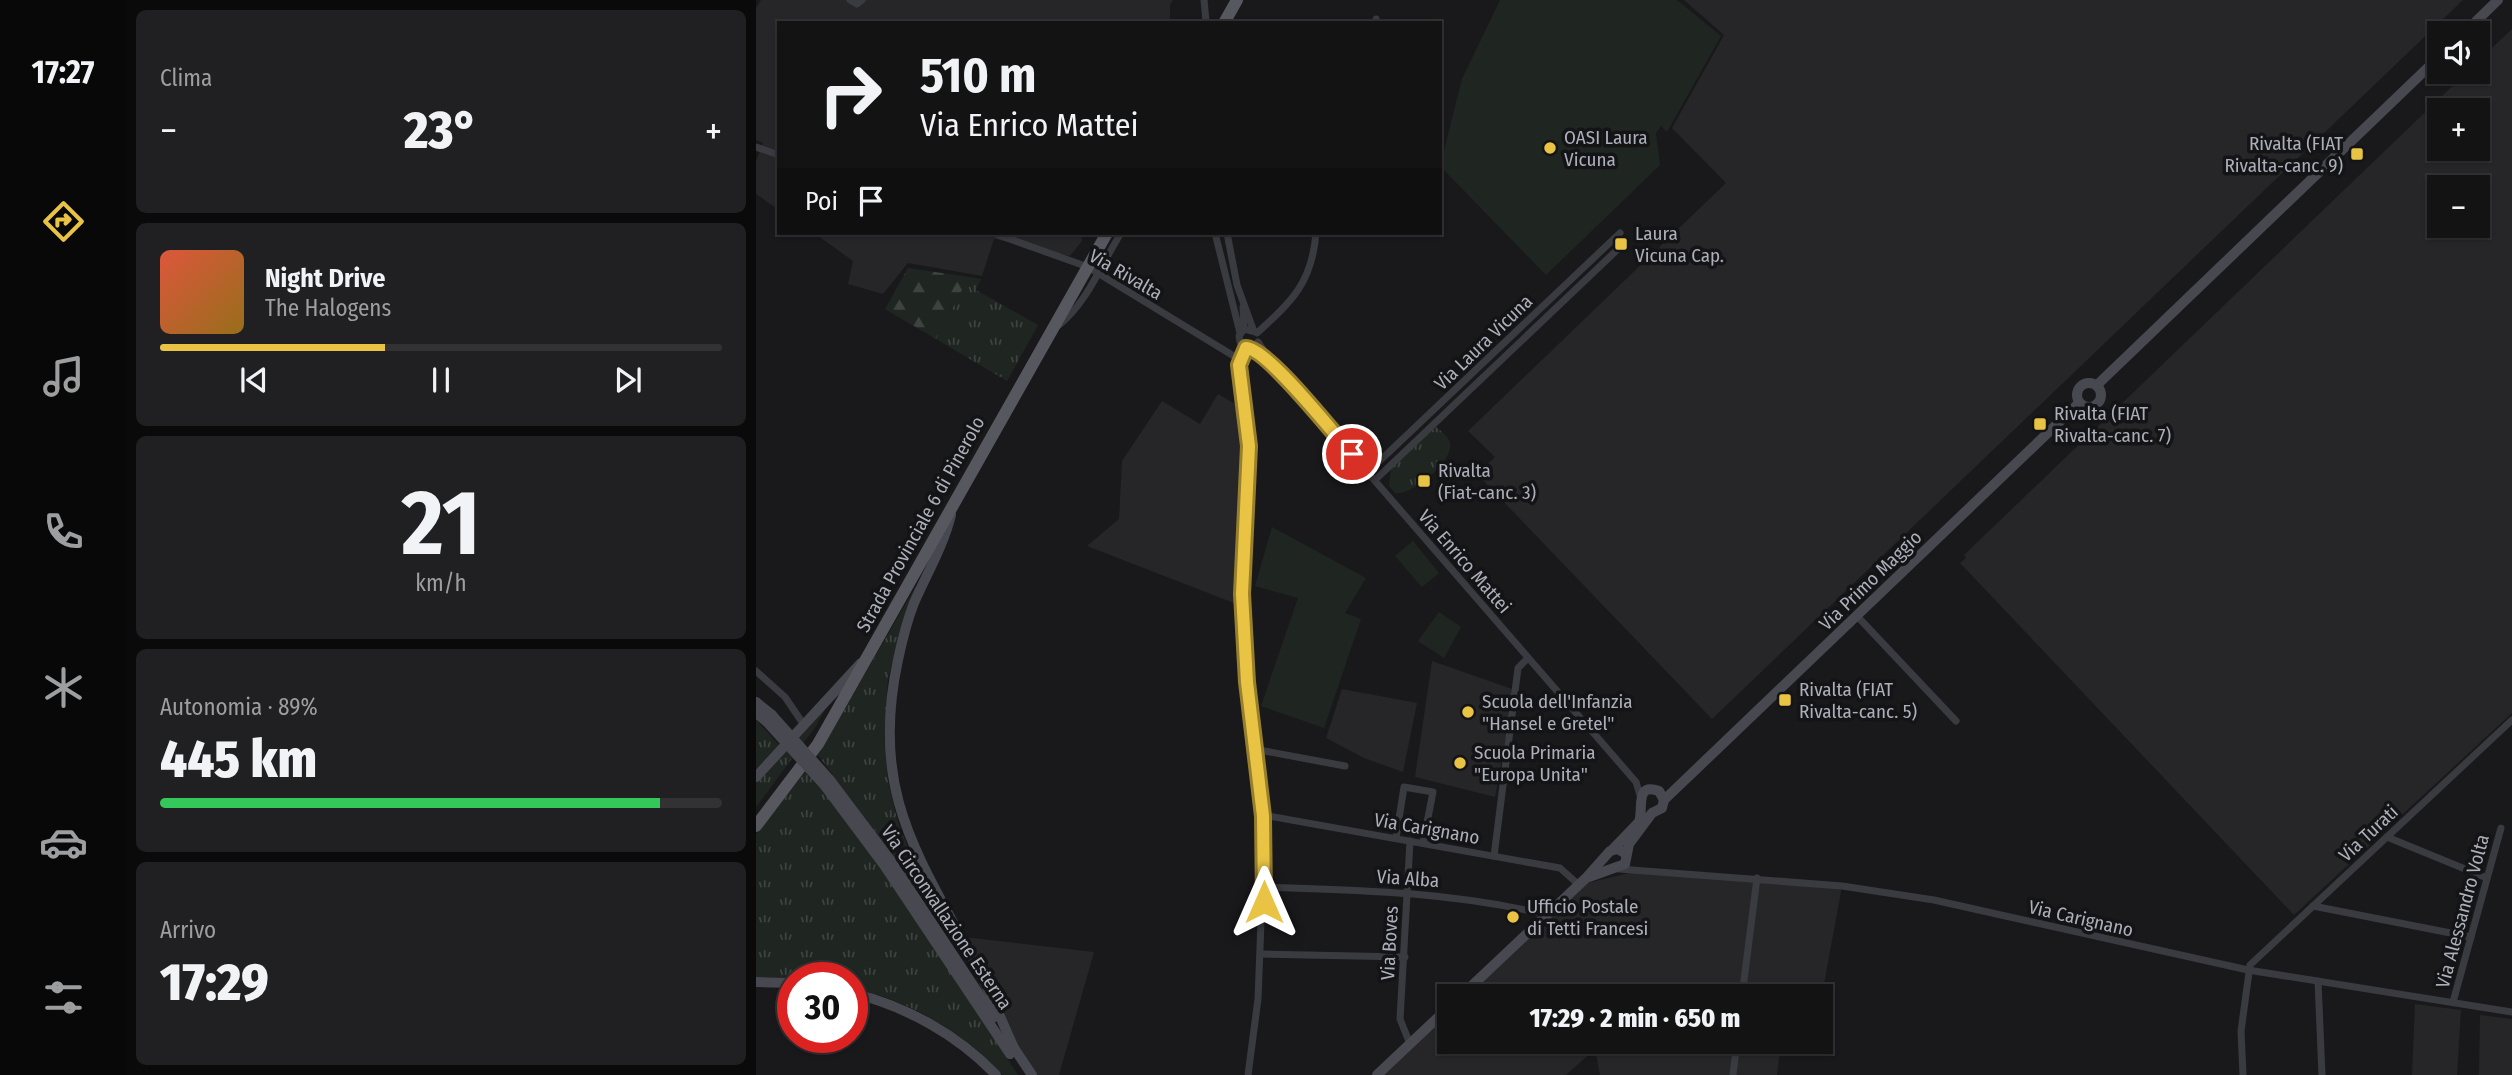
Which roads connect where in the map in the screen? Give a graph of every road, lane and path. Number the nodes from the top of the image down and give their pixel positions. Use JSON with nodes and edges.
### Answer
{"nodes":[{"id":1,"x":850,"y":0,"type":"edge"},
{"id":2,"x":862,"y":0,"type":"edge"},
{"id":3,"x":1204,"y":0,"type":"edge"},
{"id":4,"x":1237,"y":0,"type":"edge"},
{"id":5,"x":2498,"y":0,"type":"edge"},
{"id":6,"x":1206,"y":21,"type":"dead end"},
{"id":7,"x":1225,"y":21,"type":"edge"},
{"id":8,"x":2476,"y":21,"type":"edge"},
{"id":9,"x":2427,"y":68,"type":"edge"},
{"id":10,"x":756,"y":147,"type":"edge"},
{"id":11,"x":777,"y":154,"type":"edge"},
{"id":12,"x":1619,"y":233,"type":"dead end"},
{"id":13,"x":998,"y":235,"type":"edge"},
{"id":14,"x":1106,"y":235,"type":"edge"},
{"id":15,"x":1120,"y":235,"type":"edge"},
{"id":16,"x":1216,"y":235,"type":"edge"},
{"id":17,"x":1227,"y":235,"type":"edge"},
{"id":18,"x":1316,"y":235,"type":"edge"},
{"id":19,"x":1617,"y":250,"type":"dead end"},
{"id":20,"x":1093,"y":271,"type":"junction"},
{"id":21,"x":1242,"y":303,"type":"junction"},
{"id":22,"x":1242,"y":331,"type":"junction"},
{"id":23,"x":1255,"y":331,"type":"junction"},
{"id":24,"x":1249,"y":346,"type":"junction"},
{"id":25,"x":1238,"y":361,"type":"junction"},
{"id":26,"x":2097,"y":385,"type":"junction"},
{"id":27,"x":2079,"y":403,"type":"junction"},
{"id":28,"x":1368,"y":472,"type":"junction"},
{"id":29,"x":1375,"y":480,"type":"junction"},
{"id":30,"x":953,"y":504,"type":"junction"},
{"id":31,"x":1857,"y":616,"type":"junction"},
{"id":32,"x":1528,"y":658,"type":"junction"},
{"id":33,"x":866,"y":659,"type":"junction"},
{"id":34,"x":756,"y":671,"type":"edge"},
{"id":35,"x":756,"y":702,"type":"edge"},
{"id":36,"x":756,"y":713,"type":"edge"},
{"id":37,"x":769,"y":718,"type":"junction"},
{"id":38,"x":2512,"y":720,"type":"edge"},
{"id":39,"x":1956,"y":721,"type":"dead end"},
{"id":40,"x":804,"y":725,"type":"junction"},
{"id":41,"x":1254,"y":749,"type":"junction"},
{"id":42,"x":1345,"y":766,"type":"dead end"},
{"id":43,"x":756,"y":777,"type":"edge"},
{"id":44,"x":1636,"y":782,"type":"junction"},
{"id":45,"x":828,"y":783,"type":"junction"},
{"id":46,"x":1658,"y":793,"type":"junction"},
{"id":47,"x":1640,"y":795,"type":"junction"},
{"id":48,"x":1641,"y":808,"type":"junction"},
{"id":49,"x":1652,"y":813,"type":"junction"},
{"id":50,"x":1263,"y":816,"type":"junction"},
{"id":51,"x":756,"y":826,"type":"edge"},
{"id":52,"x":2501,"y":828,"type":"dead end"},
{"id":53,"x":2387,"y":837,"type":"junction"},
{"id":54,"x":1396,"y":838,"type":"junction"},
{"id":55,"x":1410,"y":841,"type":"junction"},
{"id":56,"x":1423,"y":843,"type":"junction"},
{"id":57,"x":1610,"y":851,"type":"junction"},
{"id":58,"x":1626,"y":854,"type":"junction"},
{"id":59,"x":1494,"y":856,"type":"junction"},
{"id":60,"x":1615,"y":868,"type":"junction"},
{"id":61,"x":1642,"y":870,"type":"junction"},
{"id":62,"x":1757,"y":878,"type":"junction"},
{"id":63,"x":2487,"y":878,"type":"junction"},
{"id":64,"x":1583,"y":882,"type":"junction"},
{"id":65,"x":1264,"y":887,"type":"junction"},
{"id":66,"x":1407,"y":892,"type":"junction"},
{"id":67,"x":2313,"y":906,"type":"junction"},
{"id":68,"x":1548,"y":915,"type":"junction"},
{"id":69,"x":2471,"y":937,"type":"junction"},
{"id":70,"x":1261,"y":954,"type":"junction"},
{"id":71,"x":1405,"y":957,"type":"junction"},
{"id":72,"x":2248,"y":970,"type":"junction"},
{"id":73,"x":2318,"y":981,"type":"junction"},
{"id":74,"x":756,"y":982,"type":"edge"},
{"id":75,"x":777,"y":983,"type":"edge"},
{"id":76,"x":1474,"y":984,"type":"edge"},
{"id":77,"x":1744,"y":984,"type":"edge"},
{"id":78,"x":868,"y":998,"type":"edge"},
{"id":79,"x":2453,"y":1002,"type":"junction"},
{"id":80,"x":2512,"y":1012,"type":"edge"},
{"id":81,"x":1437,"y":1018,"type":"edge"},
{"id":82,"x":1410,"y":1044,"type":"junction"},
{"id":83,"x":1014,"y":1048,"type":"junction"},
{"id":84,"x":1735,"y":1054,"type":"edge"},
{"id":85,"x":996,"y":1075,"type":"edge"},
{"id":86,"x":1023,"y":1075,"type":"edge"},
{"id":87,"x":1032,"y":1075,"type":"edge"},
{"id":88,"x":1248,"y":1075,"type":"edge"},
{"id":89,"x":1377,"y":1075,"type":"edge"},
{"id":90,"x":1733,"y":1075,"type":"edge"},
{"id":91,"x":2243,"y":1075,"type":"edge"},
{"id":92,"x":2322,"y":1075,"type":"edge"}],
"edges":[{"from":1,"to":2,"type":"street"},
{"from":3,"to":6,"type":"street"},
{"from":4,"to":7,"type":"main road"},
{"from":5,"to":8,"type":"main road"},
{"from":9,"to":26,"type":"main road"},
{"from":10,"to":11,"type":"street"},
{"from":12,"to":28,"type":"street","name":"Via Laura Vicuna"},
{"from":13,"to":20,"type":"street","name":"Via Rivalta"},
{"from":14,"to":20,"type":"main road","name":"Strada Provinciale 6 di Pinerolo"},
{"from":15,"to":20,"type":"street"},
{"from":16,"to":22,"type":"street"},
{"from":17,"to":21,"type":"street"},
{"from":18,"to":23,"type":"street"},
{"from":19,"to":29,"type":"street","name":"Via Laura Vicuna"},
{"from":20,"to":25,"type":"street","name":"Via Rivalta"},
{"from":20,"to":30,"type":"main road","name":"Strada Provinciale 6 di Pinerolo"},
{"from":21,"to":22,"type":"street"},
{"from":21,"to":23,"type":"street"},
{"from":22,"to":23,"type":"street"},
{"from":22,"to":24,"type":"street"},
{"from":23,"to":24,"type":"street"},
{"from":24,"to":25,"type":"street"},
{"from":24,"to":28,"type":"street","name":"Via Enrico Mattei"},
{"from":25,"to":41,"type":"street"},
{"from":26,"to":27,"type":"main road"},
{"from":26,"to":27,"type":"main road"},
{"from":27,"to":31,"type":"main road","name":"Via Primo Maggio"},
{"from":28,"to":29,"type":"street","name":"Via Enrico Mattei"},
{"from":29,"to":32,"type":"street","name":"Via Enrico Mattei"},
{"from":30,"to":33,"type":"main road","name":"Strada Provinciale 6 di Pinerolo"},
{"from":30,"to":83,"type":"main road"},
{"from":31,"to":39,"type":"street"},
{"from":31,"to":46,"type":"main road","name":"Via Primo Maggio"},
{"from":32,"to":44,"type":"street","name":"Via Enrico Mattei"},
{"from":32,"to":59,"type":"street"},
{"from":33,"to":40,"type":"main road"},
{"from":33,"to":51,"type":"main road","name":"Strada Provinciale 6 di Pinerolo"},
{"from":34,"to":40,"type":"street"},
{"from":35,"to":37,"type":"main road"},
{"from":36,"to":37,"type":"main road"},
{"from":37,"to":45,"type":"main road","bridge":true},
{"from":38,"to":53,"type":"street","name":"Via Turati"},
{"from":40,"to":43,"type":"main road"},
{"from":41,"to":42,"type":"street"},
{"from":41,"to":50,"type":"street"},
{"from":44,"to":46,"type":"street","name":"Via Enrico Mattei"},
{"from":44,"to":47,"type":"street","name":"Via Enrico Mattei"},
{"from":45,"to":83,"type":"main road","name":"Via Circonvallazione Esterna"},
{"from":45,"to":86,"type":"main road","name":"Via Circonvallazione Esterna"},
{"from":46,"to":47,"type":"main road"},
{"from":46,"to":49,"type":"main road"},
{"from":47,"to":48,"type":"main road"},
{"from":48,"to":49,"type":"main road"},
{"from":48,"to":57,"type":"main road"},
{"from":49,"to":58,"type":"main road"},
{"from":50,"to":54,"type":"street","name":"Via Carignano"},
{"from":50,"to":65,"type":"street"},
{"from":52,"to":63,"type":"street","name":"Via Alessandro Volta"},
{"from":53,"to":63,"type":"street"},
{"from":53,"to":67,"type":"street","name":"Via Turati"},
{"from":54,"to":55,"type":"street","name":"Via Carignano"},
{"from":54,"to":56,"type":"street"},
{"from":55,"to":56,"type":"street","name":"Via Carignano"},
{"from":55,"to":66,"type":"street","name":"Via Boves"},
{"from":56,"to":59,"type":"street","name":"Via Carignano"},
{"from":57,"to":58,"type":"main road"},
{"from":57,"to":60,"type":"main road"},
{"from":57,"to":64,"type":"main road"},
{"from":58,"to":60,"type":"main road"},
{"from":58,"to":61,"type":"street"},
{"from":59,"to":64,"type":"street","name":"Via Carignano"},
{"from":60,"to":61,"type":"street","name":"Via Carignano"},
{"from":60,"to":64,"type":"main road"},
{"from":61,"to":62,"type":"street","name":"Via Carignano"},
{"from":62,"to":72,"type":"street","name":"Via Carignano"},
{"from":62,"to":77,"type":"street"},
{"from":63,"to":69,"type":"street","name":"Via Alessandro Volta"},
{"from":64,"to":68,"type":"main road"},
{"from":65,"to":66,"type":"street","name":"Via Alba"},
{"from":65,"to":70,"type":"street"},
{"from":66,"to":68,"type":"street","name":"Via Alba"},
{"from":66,"to":71,"type":"street","name":"Via Boves"},
{"from":67,"to":69,"type":"street"},
{"from":67,"to":72,"type":"street","name":"Via Turati"},
{"from":68,"to":76,"type":"main road"},
{"from":69,"to":79,"type":"street","name":"Via Alessandro Volta"},
{"from":70,"to":71,"type":"street"},
{"from":70,"to":88,"type":"street"},
{"from":71,"to":82,"type":"street","name":"Via Boves"},
{"from":72,"to":73,"type":"street","name":"Via Carignano"},
{"from":72,"to":91,"type":"street"},
{"from":73,"to":79,"type":"street","name":"Via Carignano"},
{"from":73,"to":92,"type":"street"},
{"from":74,"to":75,"type":"main road"},
{"from":78,"to":85,"type":"main road"},
{"from":79,"to":80,"type":"street","name":"Via Carignano"},
{"from":81,"to":82,"type":"main road"},
{"from":82,"to":89,"type":"main road"},
{"from":83,"to":87,"type":"main road","name":"Via Circonvallazione Esterna"},
{"from":84,"to":90,"type":"street"}]}
